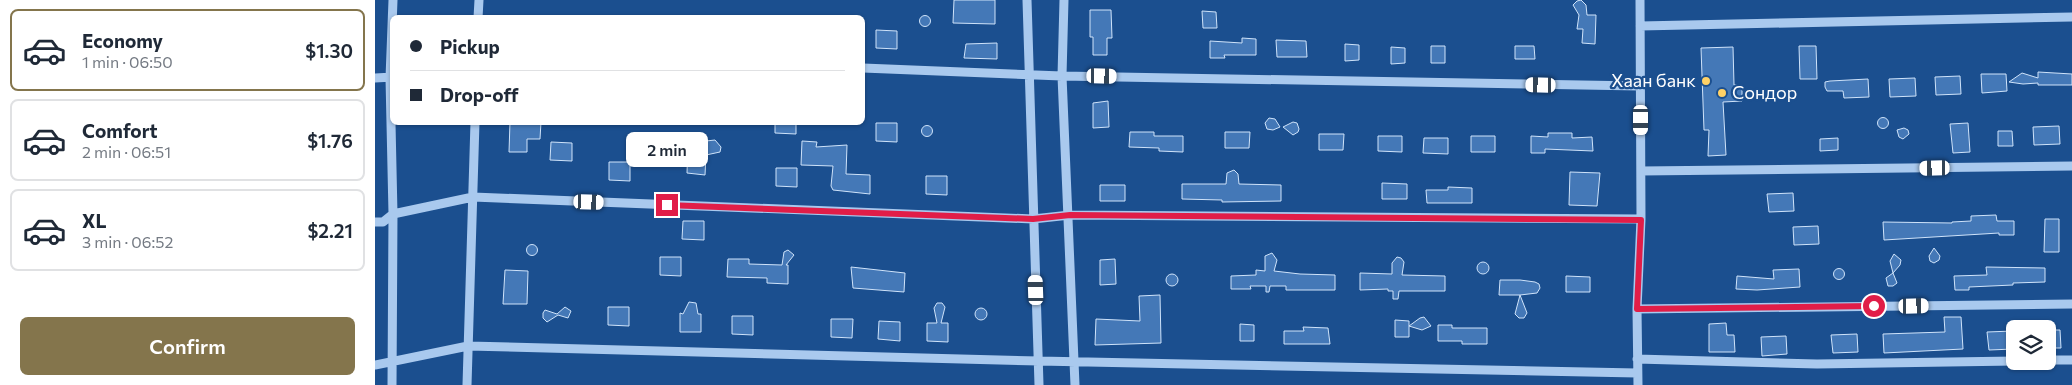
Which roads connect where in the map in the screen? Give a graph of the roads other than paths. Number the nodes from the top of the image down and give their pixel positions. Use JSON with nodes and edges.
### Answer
{"nodes":[{"id":1,"x":393,"y":0,"type":"edge"},
{"id":2,"x":479,"y":0,"type":"edge"},
{"id":3,"x":1027,"y":0,"type":"edge"},
{"id":4,"x":1064,"y":0,"type":"edge"},
{"id":5,"x":1640,"y":0,"type":"edge"},
{"id":6,"x":393,"y":15,"type":"edge"},
{"id":7,"x":478,"y":15,"type":"edge"},
{"id":8,"x":2072,"y":17,"type":"edge"},
{"id":9,"x":1640,"y":26,"type":"junction"},
{"id":10,"x":865,"y":68,"type":"edge"},
{"id":11,"x":1031,"y":74,"type":"junction"},
{"id":12,"x":1062,"y":76,"type":"junction"},
{"id":13,"x":390,"y":77,"type":"edge"},
{"id":14,"x":375,"y":78,"type":"edge"},
{"id":15,"x":1640,"y":86,"type":"junction"},
{"id":16,"x":392,"y":125,"type":"edge"},
{"id":17,"x":475,"y":125,"type":"edge"},
{"id":18,"x":2072,"y":166,"type":"edge"},
{"id":19,"x":1641,"y":171,"type":"junction"},
{"id":20,"x":473,"y":197,"type":"junction"},
{"id":21,"x":393,"y":214,"type":"junction"},
{"id":22,"x":1070,"y":215,"type":"junction"},
{"id":23,"x":1033,"y":219,"type":"junction"},
{"id":24,"x":1641,"y":220,"type":"junction"},
{"id":25,"x":375,"y":222,"type":"edge"},
{"id":26,"x":2072,"y":304,"type":"edge"},
{"id":27,"x":1637,"y":309,"type":"junction"},
{"id":28,"x":467,"y":346,"type":"junction"},
{"id":29,"x":1637,"y":359,"type":"junction"},
{"id":30,"x":2056,"y":360,"type":"edge"},
{"id":31,"x":2072,"y":360,"type":"edge"},
{"id":32,"x":1039,"y":361,"type":"junction"},
{"id":33,"x":1075,"y":361,"type":"junction"},
{"id":34,"x":2006,"y":361,"type":"edge"},
{"id":35,"x":391,"y":362,"type":"junction"},
{"id":36,"x":375,"y":364,"type":"edge"},
{"id":37,"x":1637,"y":373,"type":"junction"},
{"id":38,"x":391,"y":385,"type":"edge"},
{"id":39,"x":467,"y":385,"type":"edge"},
{"id":40,"x":1039,"y":385,"type":"edge"},
{"id":41,"x":1075,"y":385,"type":"edge"},
{"id":42,"x":1638,"y":385,"type":"edge"}],
"edges":[{"from":1,"to":6,"type":"street"},
{"from":2,"to":7,"type":"street"},
{"from":3,"to":11,"type":"street"},
{"from":4,"to":12,"type":"street"},
{"from":5,"to":9,"type":"street"},
{"from":8,"to":9,"type":"street"},
{"from":9,"to":15,"type":"street"},
{"from":10,"to":11,"type":"street"},
{"from":11,"to":12,"type":"street"},
{"from":11,"to":23,"type":"street"},
{"from":12,"to":15,"type":"street"},
{"from":12,"to":22,"type":"street"},
{"from":13,"to":14,"type":"street"},
{"from":15,"to":19,"type":"street"},
{"from":16,"to":21,"type":"street"},
{"from":17,"to":20,"type":"street"},
{"from":18,"to":19,"type":"street"},
{"from":19,"to":24,"type":"street"},
{"from":20,"to":21,"type":"street"},
{"from":20,"to":23,"type":"street"},
{"from":20,"to":28,"type":"street"},
{"from":21,"to":25,"type":"street"},
{"from":21,"to":35,"type":"street"},
{"from":22,"to":23,"type":"street"},
{"from":22,"to":24,"type":"street"},
{"from":22,"to":33,"type":"street"},
{"from":23,"to":32,"type":"street"},
{"from":24,"to":27,"type":"street"},
{"from":26,"to":27,"type":"street"},
{"from":27,"to":29,"type":"street"},
{"from":28,"to":32,"type":"street"},
{"from":28,"to":35,"type":"street"},
{"from":28,"to":39,"type":"street"},
{"from":29,"to":34,"type":"street"},
{"from":29,"to":37,"type":"street"},
{"from":30,"to":31,"type":"street"},
{"from":32,"to":33,"type":"street"},
{"from":32,"to":40,"type":"street"},
{"from":33,"to":37,"type":"street"},
{"from":33,"to":41,"type":"street"},
{"from":35,"to":36,"type":"street"},
{"from":35,"to":38,"type":"street"},
{"from":37,"to":42,"type":"street"}]}
